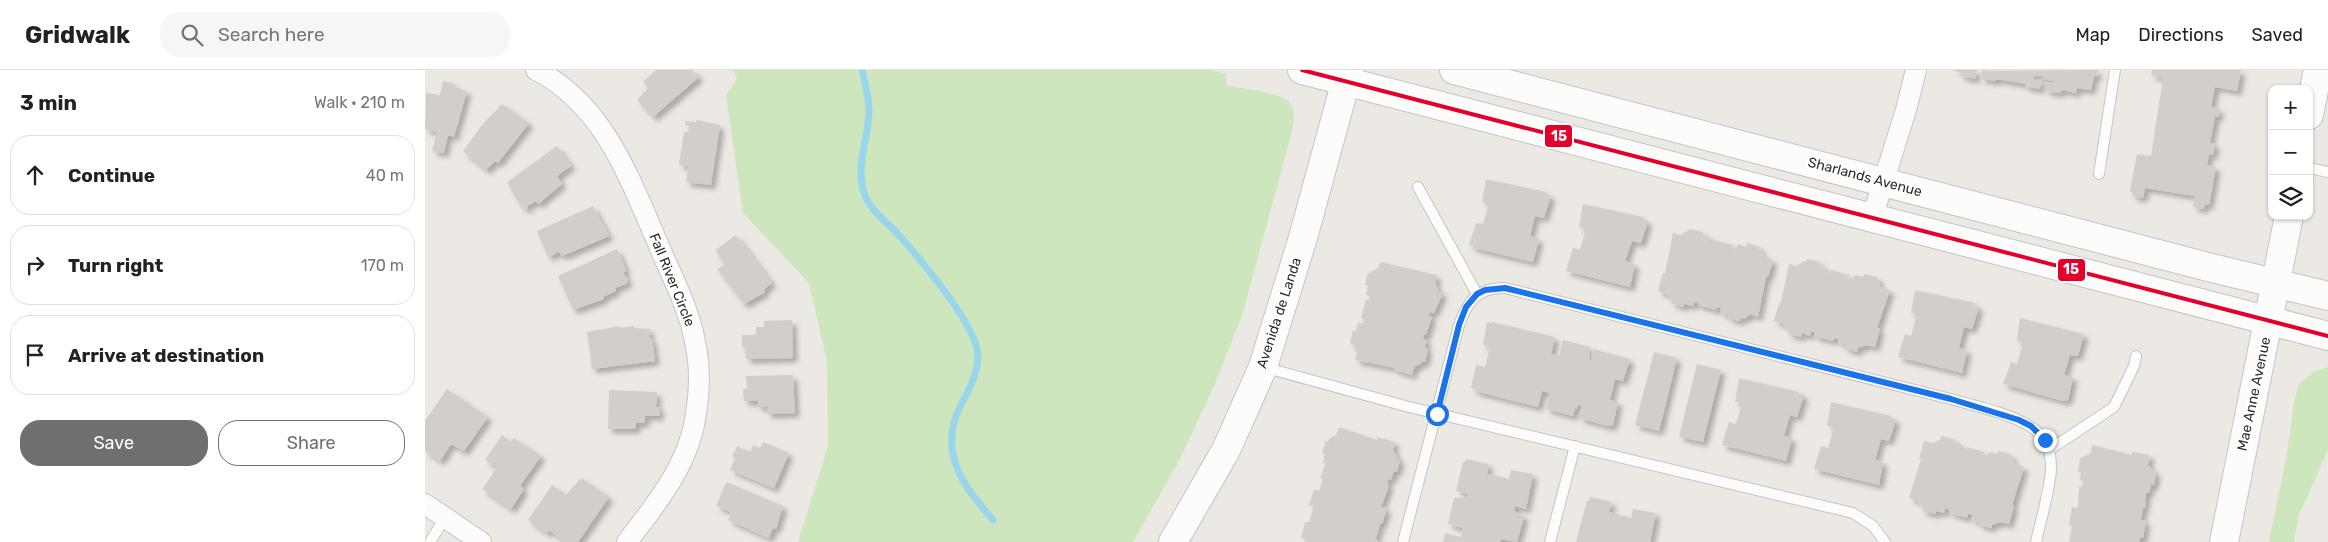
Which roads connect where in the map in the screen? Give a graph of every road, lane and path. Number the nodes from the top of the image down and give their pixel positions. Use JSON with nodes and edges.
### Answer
{"nodes":[{"id":1,"x":536,"y":70,"type":"edge"},
{"id":2,"x":1301,"y":70,"type":"edge"},
{"id":3,"x":1454,"y":70,"type":"edge"},
{"id":4,"x":1916,"y":70,"type":"edge"},
{"id":5,"x":2115,"y":70,"type":"edge"},
{"id":6,"x":2318,"y":70,"type":"edge"},
{"id":7,"x":1347,"y":76,"type":"edge"},
{"id":8,"x":2313,"y":95,"type":"edge"},
{"id":9,"x":2313,"y":169,"type":"edge"},
{"id":10,"x":2328,"y":172,"type":"edge"},
{"id":11,"x":2099,"y":174,"type":"dead end"},
{"id":12,"x":1885,"y":182,"type":"junction"},
{"id":13,"x":1418,"y":187,"type":"dead end"},
{"id":14,"x":1873,"y":218,"type":"junction"},
{"id":15,"x":2288,"y":220,"type":"edge"},
{"id":16,"x":2276,"y":282,"type":"junction"},
{"id":17,"x":1477,"y":294,"type":"junction"},
{"id":18,"x":2328,"y":296,"type":"edge"},
{"id":19,"x":2269,"y":322,"type":"junction"},
{"id":20,"x":2328,"y":336,"type":"edge"},
{"id":21,"x":2136,"y":356,"type":"dead end"},
{"id":22,"x":1263,"y":367,"type":"junction"},
{"id":23,"x":1437,"y":414,"type":"junction"},
{"id":24,"x":1575,"y":446,"type":"junction"},
{"id":25,"x":2049,"y":450,"type":"junction"},
{"id":26,"x":425,"y":504,"type":"edge"},
{"id":27,"x":445,"y":518,"type":"junction"},
{"id":28,"x":430,"y":542,"type":"edge"},
{"id":29,"x":481,"y":542,"type":"edge"},
{"id":30,"x":627,"y":542,"type":"edge"},
{"id":31,"x":1173,"y":542,"type":"edge"},
{"id":32,"x":1403,"y":542,"type":"edge"},
{"id":33,"x":1550,"y":542,"type":"edge"},
{"id":34,"x":1885,"y":542,"type":"edge"},
{"id":35,"x":2036,"y":542,"type":"edge"},
{"id":36,"x":2224,"y":542,"type":"edge"}],
"edges":[{"from":1,"to":30,"type":"street","name":"Fall River Circle"},
{"from":2,"to":7,"type":"main road"},
{"from":3,"to":12,"type":"main road","name":"Sharlands Avenue"},
{"from":4,"to":12,"type":"street"},
{"from":5,"to":11,"type":"lane"},
{"from":6,"to":8,"type":"main road"},
{"from":7,"to":14,"type":"main road"},
{"from":7,"to":22,"type":"main road","name":"Avenida de Landa"},
{"from":9,"to":10,"type":"lane"},
{"from":12,"to":14,"type":"street"},
{"from":12,"to":16,"type":"main road","name":"Sharlands Avenue"},
{"from":13,"to":17,"type":"lane"},
{"from":14,"to":19,"type":"main road"},
{"from":15,"to":16,"type":"main road","name":"Mae Anne Avenue"},
{"from":16,"to":18,"type":"main road","name":"Sharlands Avenue"},
{"from":16,"to":19,"type":"main road","name":"Mae Anne Avenue"},
{"from":17,"to":23,"type":"lane"},
{"from":17,"to":25,"type":"lane"},
{"from":19,"to":20,"type":"main road"},
{"from":19,"to":36,"type":"main road","name":"Mae Anne Avenue"},
{"from":21,"to":25,"type":"lane"},
{"from":22,"to":23,"type":"lane"},
{"from":22,"to":31,"type":"main road","name":"Avenida de Landa"},
{"from":23,"to":24,"type":"lane"},
{"from":23,"to":32,"type":"lane"},
{"from":24,"to":33,"type":"lane"},
{"from":24,"to":34,"type":"lane"},
{"from":25,"to":35,"type":"lane"},
{"from":26,"to":27,"type":"street"},
{"from":27,"to":28,"type":"lane"},
{"from":27,"to":29,"type":"street"}]}
